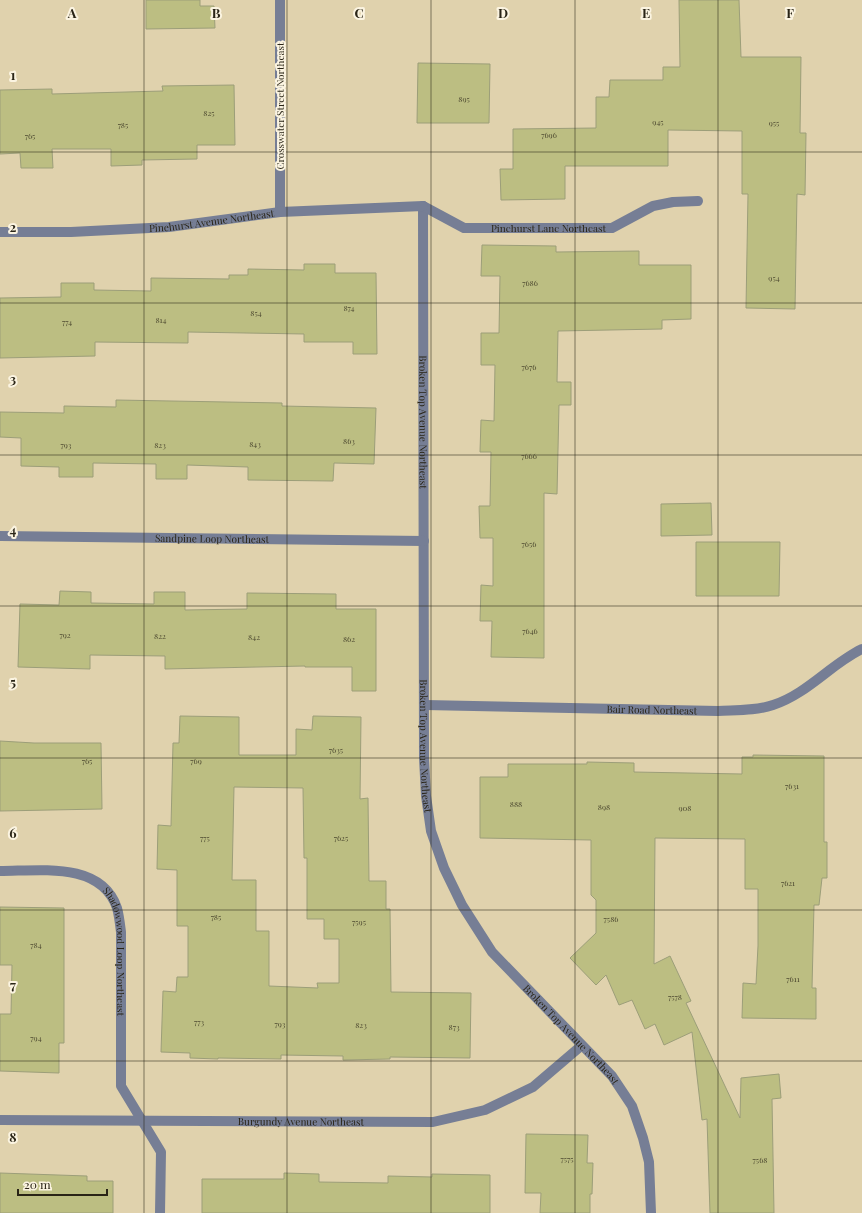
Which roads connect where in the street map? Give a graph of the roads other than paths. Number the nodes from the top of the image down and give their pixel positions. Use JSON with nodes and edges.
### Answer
{"nodes":[{"id":1,"x":280,"y":0,"type":"edge"},
{"id":2,"x":698,"y":201,"type":"dead end"},
{"id":3,"x":423,"y":206,"type":"junction"},
{"id":4,"x":280,"y":212,"type":"junction"},
{"id":5,"x":0,"y":232,"type":"edge"},
{"id":6,"x":0,"y":536,"type":"edge"},
{"id":7,"x":424,"y":541,"type":"junction"},
{"id":8,"x":862,"y":649,"type":"edge"},
{"id":9,"x":425,"y":705,"type":"junction"},
{"id":10,"x":0,"y":870,"type":"edge"},
{"id":11,"x":581,"y":1046,"type":"junction"},
{"id":12,"x":0,"y":1120,"type":"edge"},
{"id":13,"x":142,"y":1121,"type":"junction"},
{"id":14,"x":160,"y":1213,"type":"edge"},
{"id":15,"x":651,"y":1213,"type":"edge"}],
"edges":[{"from":1,"to":4,"type":"street","name":"Crosswater Street Northeast"},
{"from":2,"to":3,"type":"street","name":"Pinehurst Lane Northeast"},
{"from":3,"to":4,"type":"street","name":"Pinehurst Avenue Northeast"},
{"from":3,"to":7,"type":"street","name":"Broken Top Avenue Northeast"},
{"from":4,"to":5,"type":"street","name":"Pinehurst Avenue Northeast"},
{"from":6,"to":7,"type":"street","name":"Sandpine Loop Northeast"},
{"from":7,"to":9,"type":"street","name":"Broken Top Avenue Northeast"},
{"from":8,"to":9,"type":"street","name":"Bair Road Northeast"},
{"from":9,"to":11,"type":"street","name":"Broken Top Avenue Northeast"},
{"from":10,"to":13,"type":"street","name":"Shadowwood Loop Northeast"},
{"from":11,"to":13,"type":"street","name":"Burgundy Avenue Northeast"},
{"from":11,"to":15,"type":"street","name":"Broken Top Avenue Northeast"},
{"from":12,"to":13,"type":"street","name":"Burgundy Avenue Northeast"},
{"from":13,"to":14,"type":"street","name":"Shadowwood Loop Northeast"}]}
